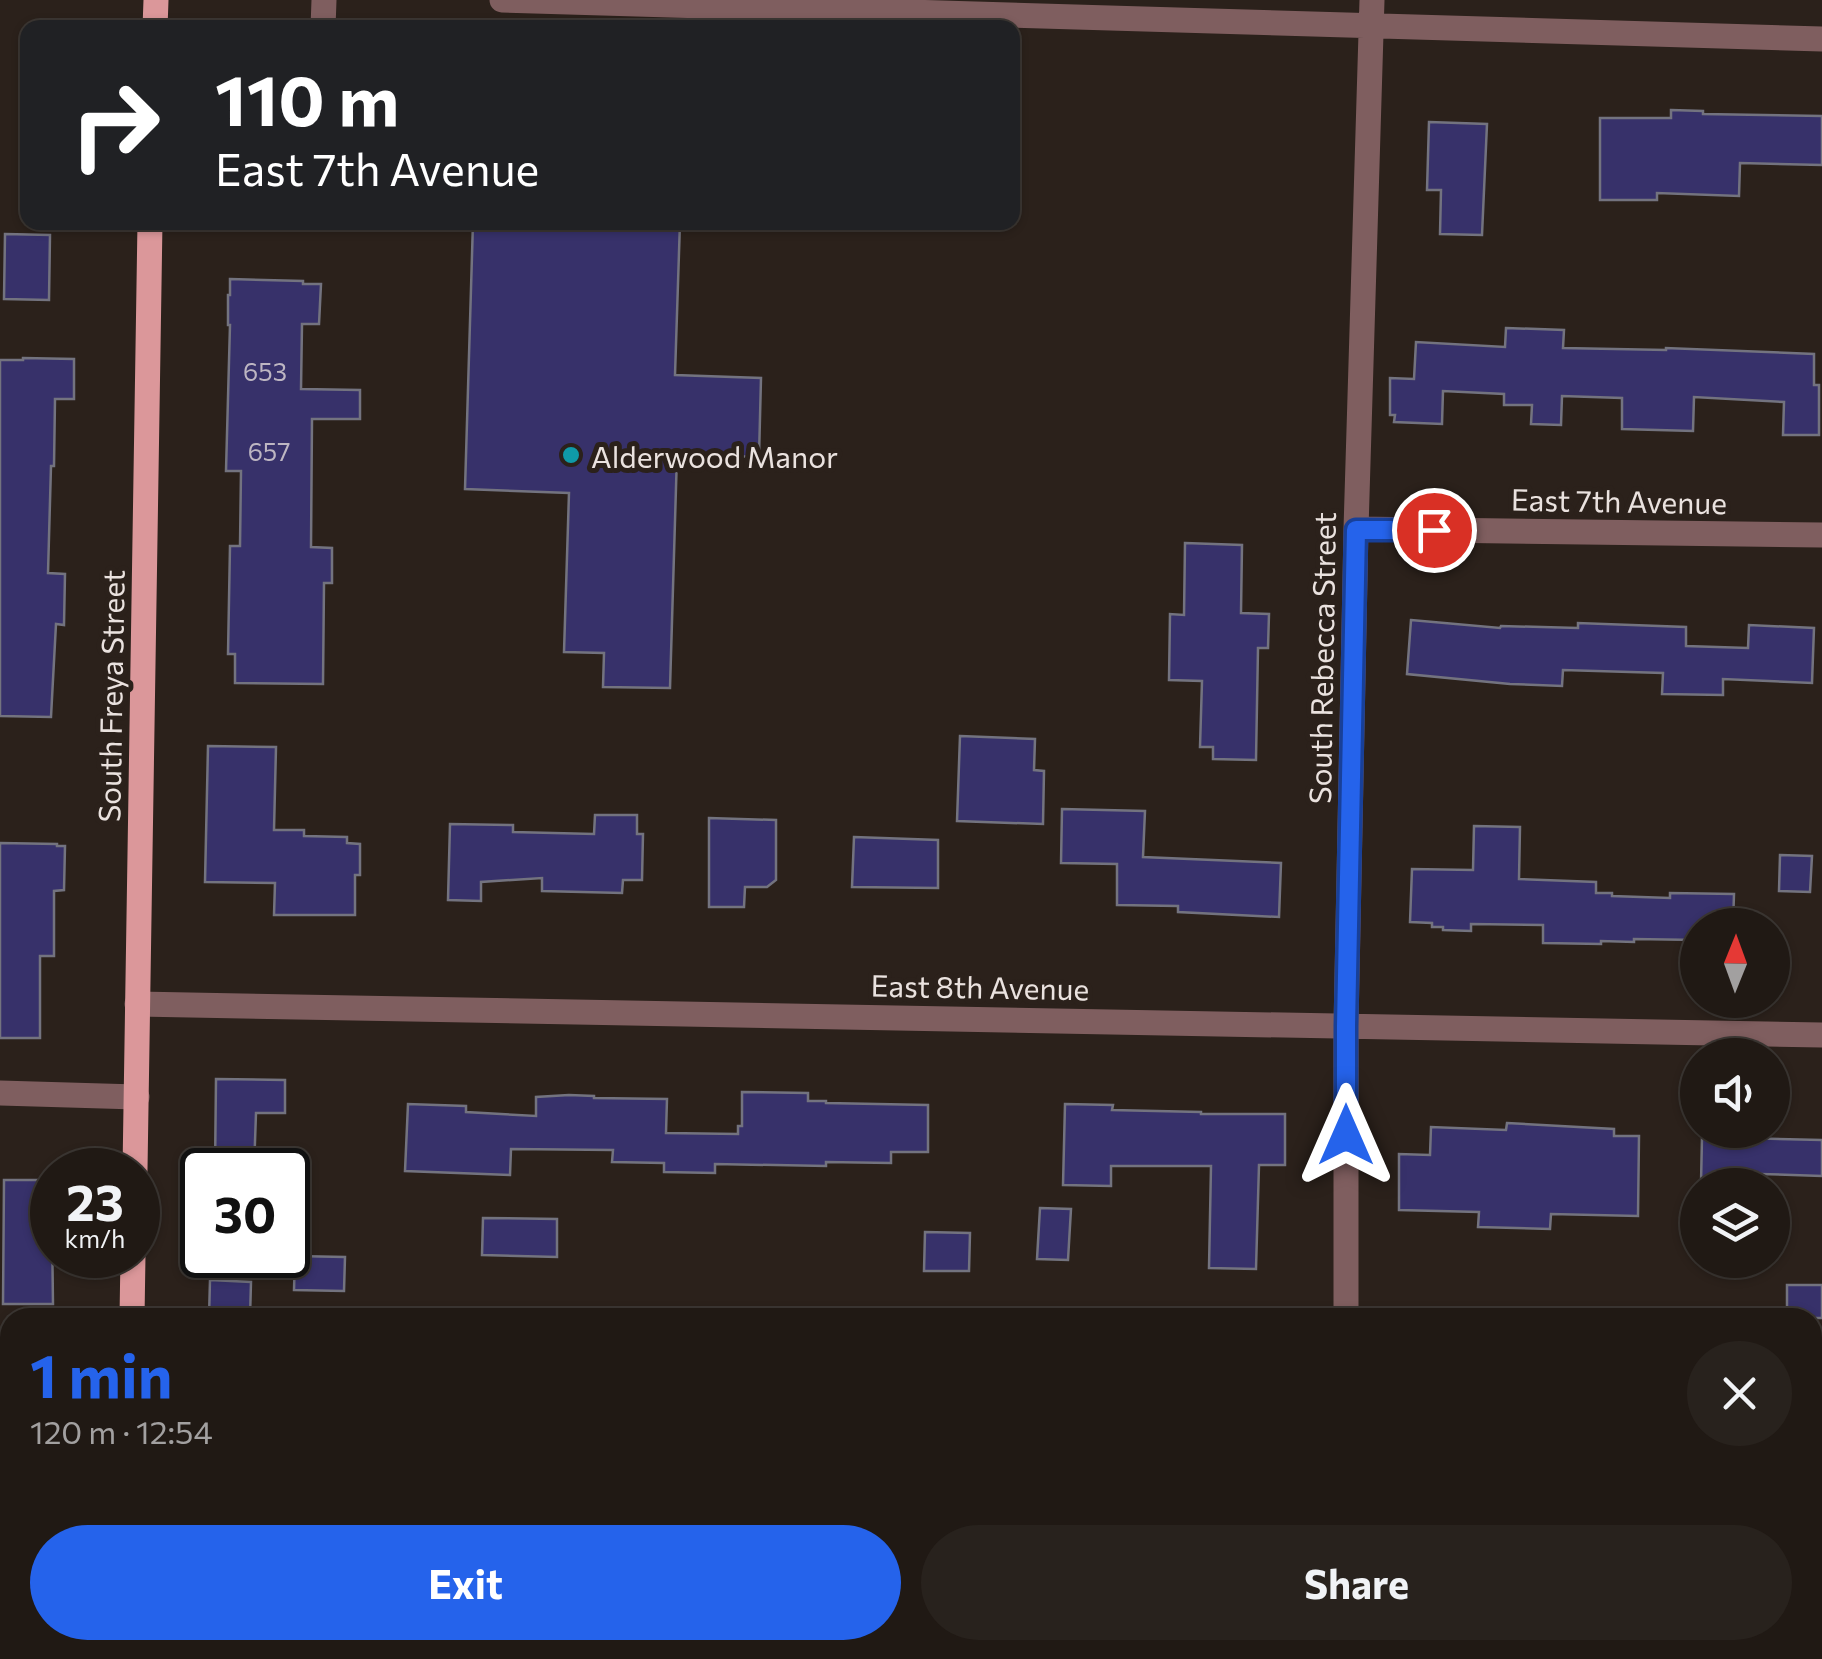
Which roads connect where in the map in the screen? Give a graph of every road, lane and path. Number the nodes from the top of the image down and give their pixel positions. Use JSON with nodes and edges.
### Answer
{"nodes":[{"id":1,"x":502,"y":0,"type":"edge"},
{"id":2,"x":1372,"y":0,"type":"edge"},
{"id":3,"x":1372,"y":28,"type":"junction"},
{"id":4,"x":1822,"y":39,"type":"edge"},
{"id":5,"x":150,"y":230,"type":"edge"},
{"id":6,"x":1356,"y":530,"type":"junction"},
{"id":7,"x":1822,"y":535,"type":"edge"},
{"id":8,"x":138,"y":1004,"type":"junction"},
{"id":9,"x":1346,"y":1026,"type":"junction"},
{"id":10,"x":1822,"y":1035,"type":"edge"},
{"id":11,"x":0,"y":1093,"type":"edge"},
{"id":12,"x":136,"y":1097,"type":"junction"},
{"id":13,"x":135,"y":1148,"type":"edge"},
{"id":14,"x":133,"y":1278,"type":"edge"},
{"id":15,"x":132,"y":1308,"type":"edge"},
{"id":16,"x":1346,"y":1308,"type":"edge"}],
"edges":[{"from":1,"to":3,"type":"street"},
{"from":2,"to":3,"type":"street","name":"South Rebecca Street"},
{"from":3,"to":4,"type":"street"},
{"from":3,"to":6,"type":"street","name":"South Rebecca Street"},
{"from":5,"to":8,"type":"main road","name":"South Freya Street"},
{"from":6,"to":7,"type":"street","name":"East 7th Avenue"},
{"from":6,"to":9,"type":"street","name":"South Rebecca Street"},
{"from":8,"to":9,"type":"street","name":"East 8th Avenue"},
{"from":8,"to":12,"type":"main road","name":"South Freya Street"},
{"from":9,"to":10,"type":"street","name":"East 8th Avenue"},
{"from":9,"to":16,"type":"street","name":"South Rebecca Street"},
{"from":11,"to":12,"type":"street"},
{"from":12,"to":13,"type":"main road","name":"South Freya Street"},
{"from":14,"to":15,"type":"main road"}]}
